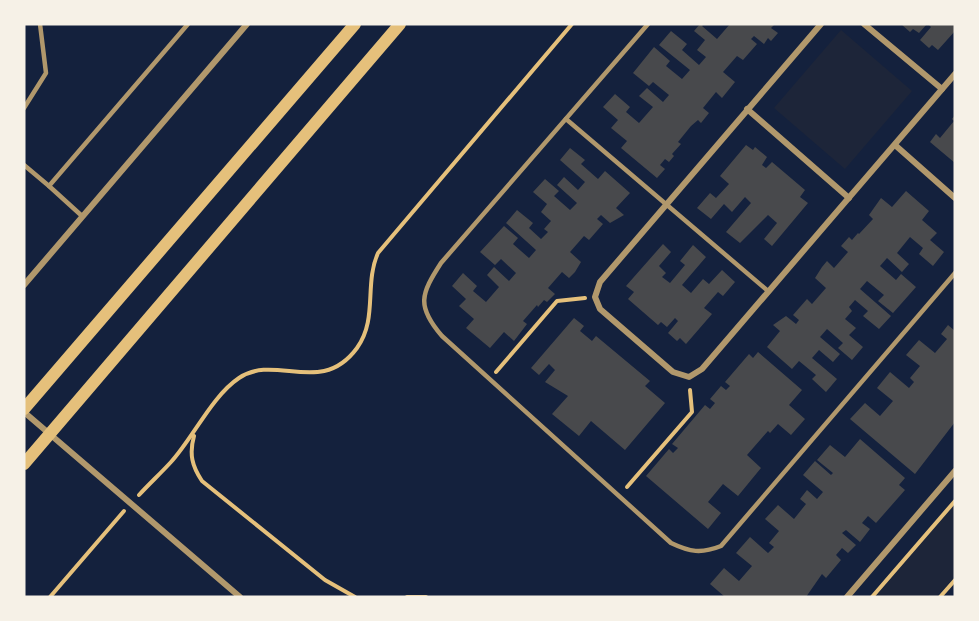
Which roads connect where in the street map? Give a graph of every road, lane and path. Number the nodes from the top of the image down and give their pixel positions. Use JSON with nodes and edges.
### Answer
{"nodes":[{"id":1,"x":40,"y":24,"type":"edge"},
{"id":2,"x":188,"y":24,"type":"edge"},
{"id":3,"x":247,"y":24,"type":"edge"},
{"id":4,"x":355,"y":24,"type":"edge"},
{"id":5,"x":400,"y":24,"type":"edge"},
{"id":6,"x":572,"y":24,"type":"edge"},
{"id":7,"x":648,"y":24,"type":"edge"},
{"id":8,"x":821,"y":24,"type":"edge"},
{"id":9,"x":864,"y":24,"type":"edge"},
{"id":10,"x":955,"y":74,"type":"edge"},
{"id":11,"x":942,"y":89,"type":"junction"},
{"id":12,"x":24,"y":108,"type":"edge"},
{"id":13,"x":747,"y":109,"type":"junction"},
{"id":14,"x":566,"y":119,"type":"junction"},
{"id":15,"x":895,"y":145,"type":"junction"},
{"id":16,"x":24,"y":165,"type":"edge"},
{"id":17,"x":49,"y":186,"type":"junction"},
{"id":18,"x":849,"y":198,"type":"junction"},
{"id":19,"x":955,"y":198,"type":"edge"},
{"id":20,"x":666,"y":204,"type":"junction"},
{"id":21,"x":82,"y":216,"type":"junction"},
{"id":22,"x":955,"y":273,"type":"edge"},
{"id":23,"x":24,"y":285,"type":"edge"},
{"id":24,"x":768,"y":291,"type":"junction"},
{"id":25,"x":595,"y":297,"type":"junction"},
{"id":26,"x":689,"y":377,"type":"junction"},
{"id":27,"x":489,"y":379,"type":"junction"},
{"id":28,"x":24,"y":410,"type":"edge"},
{"id":29,"x":50,"y":434,"type":"junction"},
{"id":30,"x":24,"y":464,"type":"edge"},
{"id":31,"x":955,"y":471,"type":"edge"},
{"id":32,"x":619,"y":496,"type":"junction"},
{"id":33,"x":955,"y":501,"type":"edge"},
{"id":34,"x":955,"y":580,"type":"edge"},
{"id":35,"x":240,"y":597,"type":"edge"},
{"id":36,"x":355,"y":597,"type":"edge"},
{"id":37,"x":407,"y":597,"type":"edge"},
{"id":38,"x":426,"y":597,"type":"edge"},
{"id":39,"x":847,"y":597,"type":"edge"},
{"id":40,"x":872,"y":597,"type":"edge"},
{"id":41,"x":939,"y":597,"type":"edge"}],
"edges":[{"from":1,"to":12,"type":"lane"},
{"from":2,"to":17,"type":"lane"},
{"from":3,"to":21,"type":"street"},
{"from":4,"to":28,"type":"main road"},
{"from":5,"to":29,"type":"main road"},
{"from":6,"to":36,"type":"path"},
{"from":7,"to":14,"type":"lane"},
{"from":8,"to":13,"type":"street"},
{"from":9,"to":11,"type":"street"},
{"from":10,"to":11,"type":"street"},
{"from":11,"to":15,"type":"street"},
{"from":13,"to":18,"type":"street"},
{"from":13,"to":20,"type":"street"},
{"from":14,"to":20,"type":"lane"},
{"from":14,"to":27,"type":"lane"},
{"from":15,"to":18,"type":"street"},
{"from":15,"to":19,"type":"street"},
{"from":16,"to":17,"type":"lane"},
{"from":17,"to":21,"type":"lane"},
{"from":18,"to":24,"type":"street"},
{"from":20,"to":24,"type":"lane"},
{"from":20,"to":25,"type":"street"},
{"from":21,"to":23,"type":"street"},
{"from":22,"to":32,"type":"lane"},
{"from":24,"to":26,"type":"street"},
{"from":25,"to":26,"type":"street"},
{"from":25,"to":27,"type":"path"},
{"from":26,"to":32,"type":"path"},
{"from":27,"to":32,"type":"lane"},
{"from":28,"to":29,"type":"street"},
{"from":29,"to":30,"type":"main road"},
{"from":29,"to":35,"type":"street"},
{"from":31,"to":39,"type":"street"},
{"from":33,"to":40,"type":"path"},
{"from":34,"to":41,"type":"path"},
{"from":37,"to":38,"type":"path"}]}
